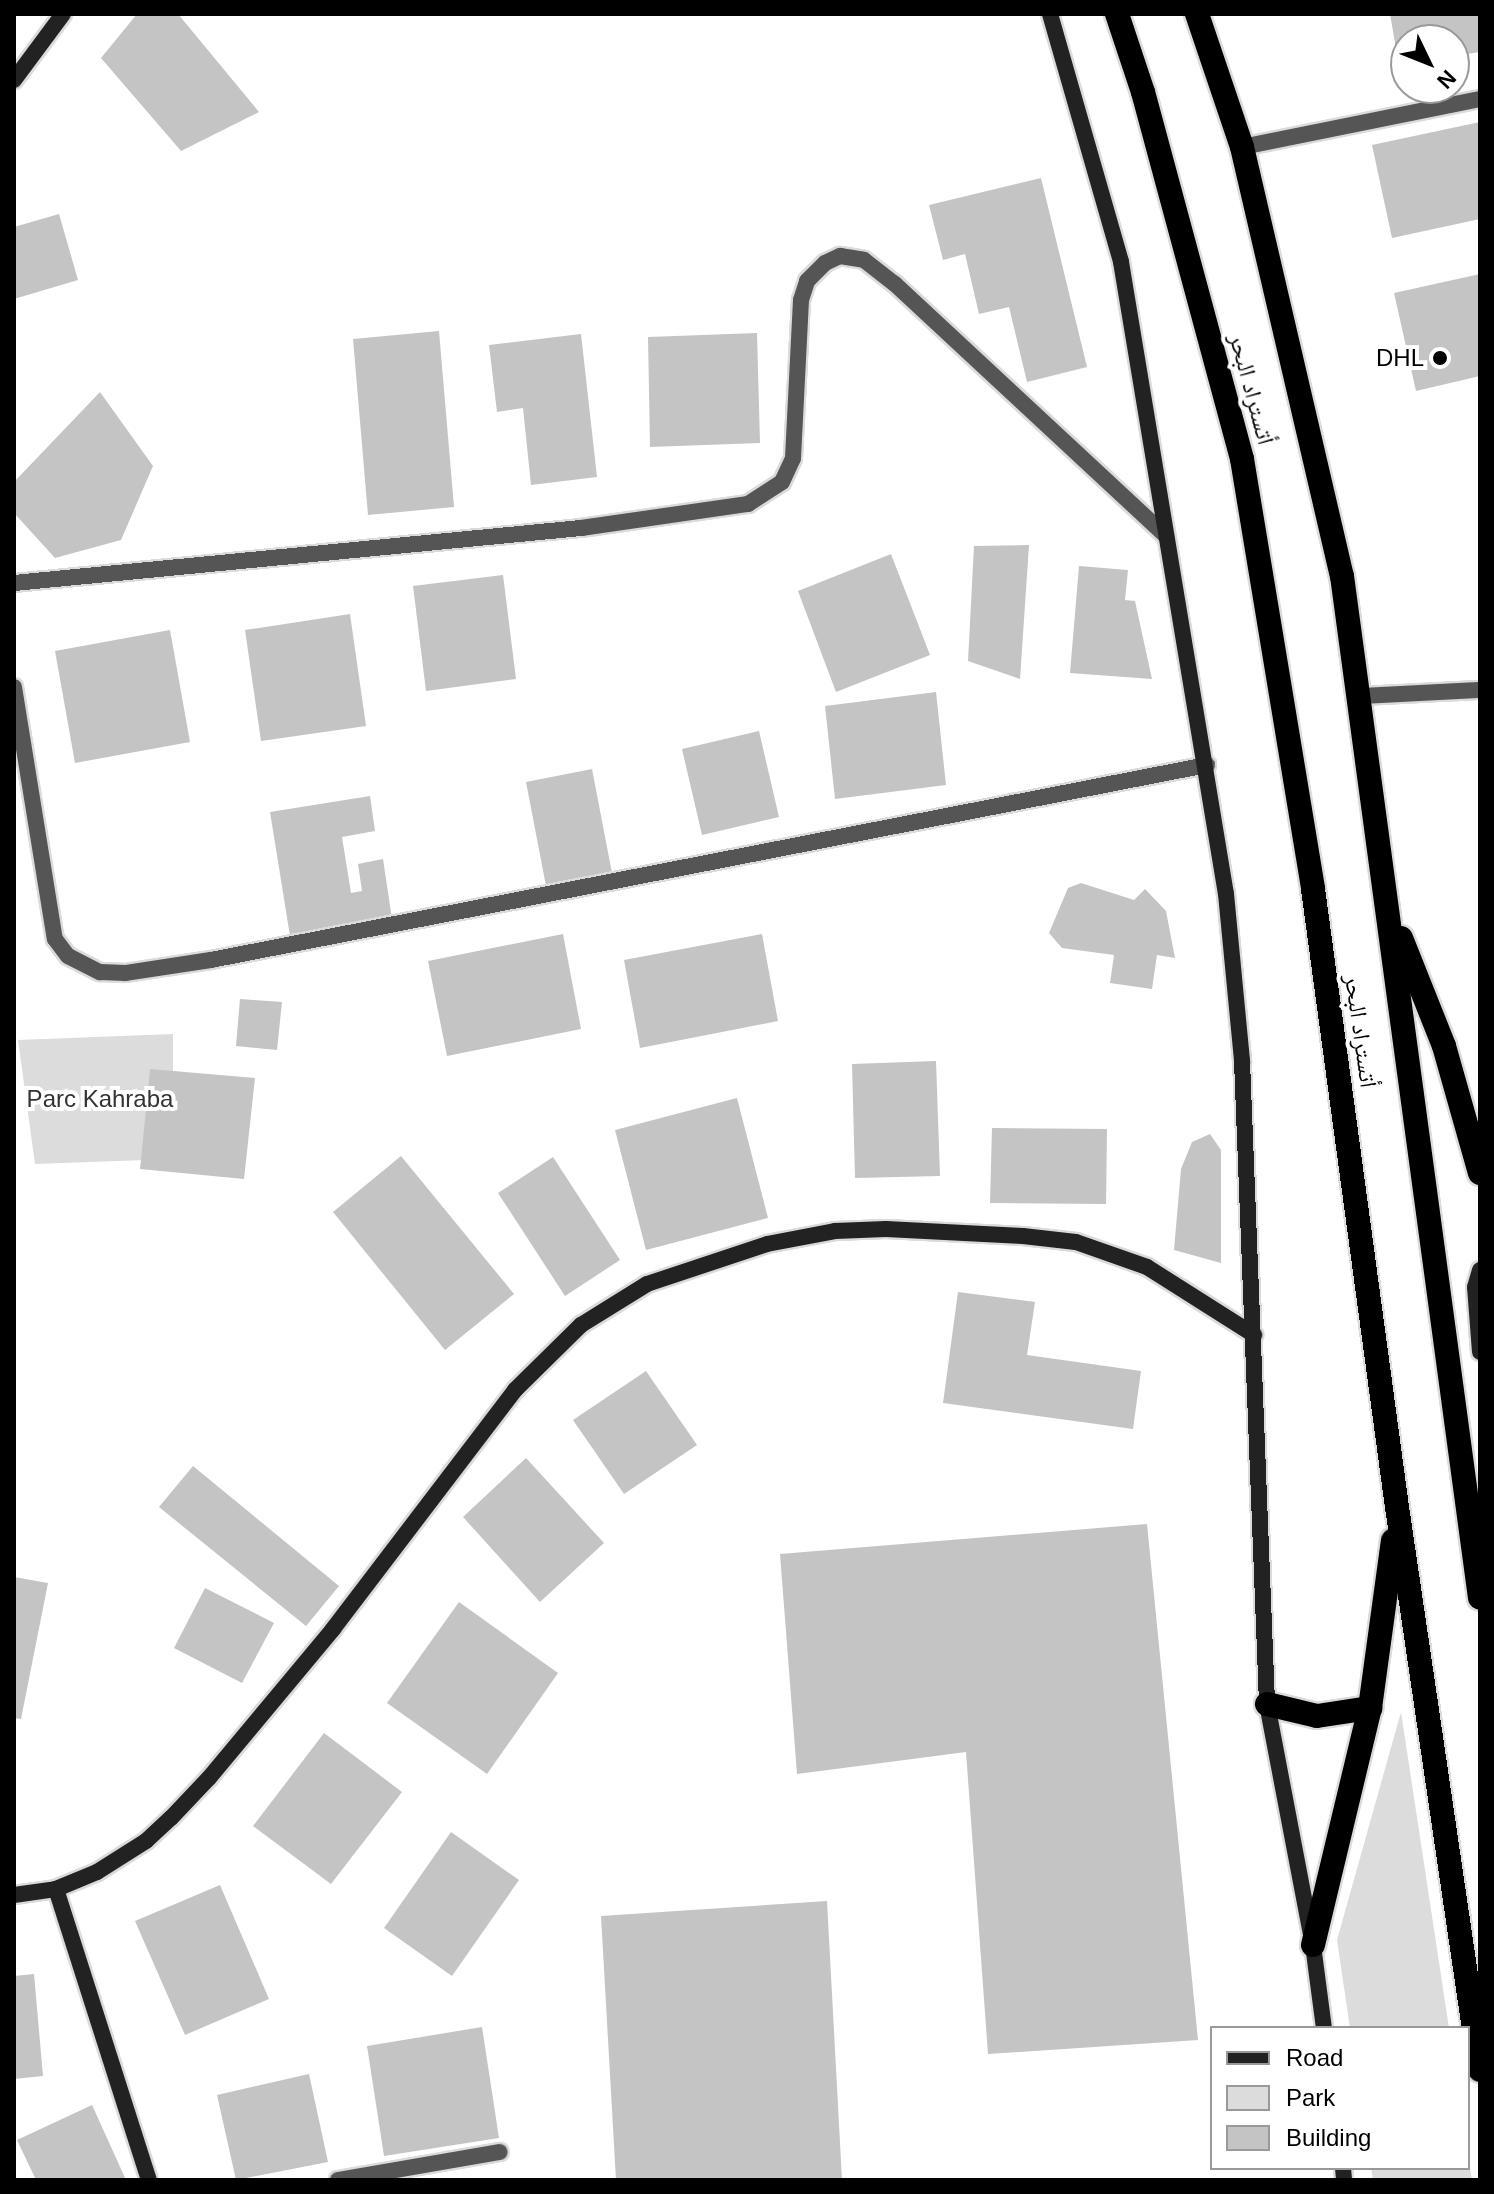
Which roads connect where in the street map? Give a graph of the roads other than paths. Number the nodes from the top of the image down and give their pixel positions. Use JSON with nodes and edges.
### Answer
{"nodes":[{"id":1,"x":63,"y":14,"type":"edge"},
{"id":2,"x":1050,"y":14,"type":"edge"},
{"id":3,"x":1117,"y":14,"type":"edge"},
{"id":4,"x":1197,"y":14,"type":"edge"},
{"id":5,"x":14,"y":80,"type":"edge"},
{"id":6,"x":1480,"y":99,"type":"edge"},
{"id":7,"x":1242,"y":147,"type":"junction"},
{"id":8,"x":1166,"y":536,"type":"junction"},
{"id":9,"x":14,"y":583,"type":"edge"},
{"id":10,"x":14,"y":687,"type":"edge"},
{"id":11,"x":1480,"y":690,"type":"edge"},
{"id":12,"x":1360,"y":696,"type":"junction"},
{"id":13,"x":1207,"y":765,"type":"junction"},
{"id":14,"x":1389,"y":906,"type":"junction"},
{"id":15,"x":1480,"y":1173,"type":"edge"},
{"id":16,"x":1480,"y":1270,"type":"edge"},
{"id":17,"x":1254,"y":1335,"type":"junction"},
{"id":18,"x":1480,"y":1352,"type":"edge"},
{"id":19,"x":1397,"y":1507,"type":"junction"},
{"id":20,"x":1480,"y":1598,"type":"edge"},
{"id":21,"x":1267,"y":1704,"type":"junction"},
{"id":22,"x":1370,"y":1708,"type":"junction"},
{"id":23,"x":56,"y":1889,"type":"junction"},
{"id":24,"x":14,"y":1895,"type":"edge"},
{"id":25,"x":1313,"y":1945,"type":"junction"},
{"id":26,"x":1324,"y":2026,"type":"edge"},
{"id":27,"x":1480,"y":2070,"type":"edge"},
{"id":28,"x":500,"y":2152,"type":"dead end"},
{"id":29,"x":149,"y":2180,"type":"edge"},
{"id":30,"x":338,"y":2180,"type":"edge"}],
"edges":[{"from":1,"to":5,"type":"main road"},
{"from":2,"to":8,"type":"main road"},
{"from":3,"to":19,"type":"highway","name":"أتستراد البحر"},
{"from":4,"to":7,"type":"highway","name":"أتستراد البحر"},
{"from":6,"to":7,"type":"street"},
{"from":7,"to":12,"type":"highway","name":"أتستراد البحر"},
{"from":8,"to":9,"type":"street"},
{"from":8,"to":13,"type":"main road"},
{"from":10,"to":13,"type":"street"},
{"from":11,"to":12,"type":"street"},
{"from":12,"to":14,"type":"highway","name":"أتستراد البحر"},
{"from":13,"to":17,"type":"main road"},
{"from":14,"to":15,"type":"highway"},
{"from":14,"to":20,"type":"highway","name":"أتستراد البحر"},
{"from":16,"to":18,"type":"main road"},
{"from":17,"to":21,"type":"main road"},
{"from":17,"to":23,"type":"main road"},
{"from":19,"to":22,"type":"highway"},
{"from":19,"to":27,"type":"highway","name":"أتستراد البحر"},
{"from":21,"to":22,"type":"highway"},
{"from":21,"to":25,"type":"main road"},
{"from":22,"to":25,"type":"highway"},
{"from":23,"to":24,"type":"main road"},
{"from":23,"to":29,"type":"main road"},
{"from":25,"to":26,"type":"main road"},
{"from":28,"to":30,"type":"street"}]}
